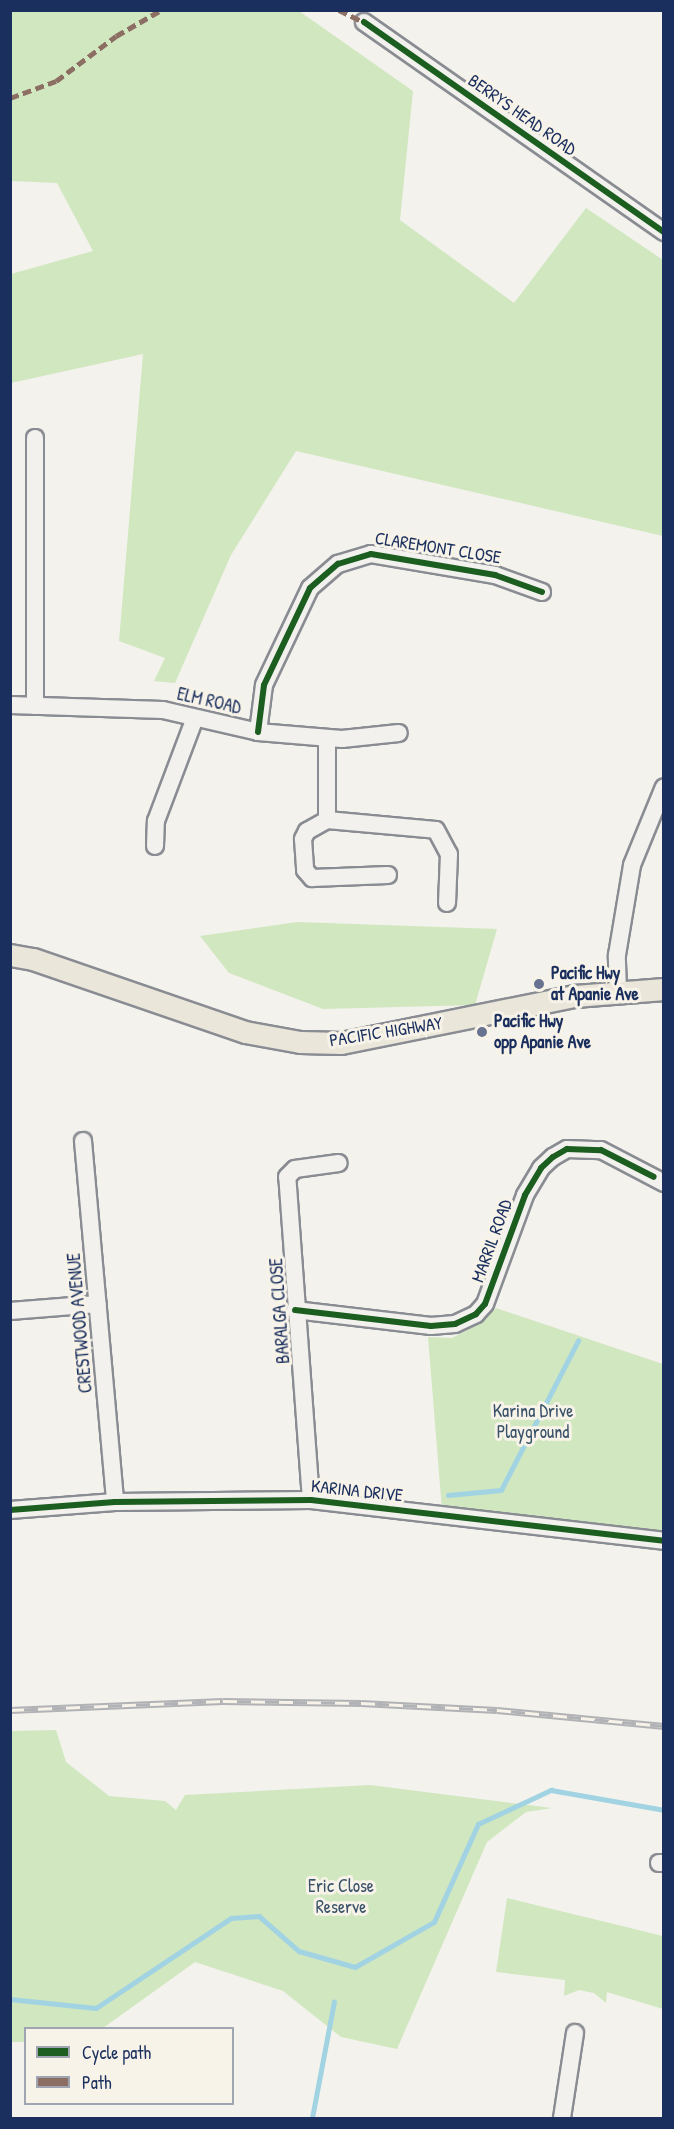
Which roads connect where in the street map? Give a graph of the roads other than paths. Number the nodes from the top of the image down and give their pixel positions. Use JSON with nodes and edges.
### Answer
{"nodes":[{"id":1,"x":364,"y":22,"type":"dead end"},
{"id":2,"x":663,"y":232,"type":"edge"},
{"id":3,"x":35,"y":438,"type":"dead end"},
{"id":4,"x":542,"y":592,"type":"dead end"},
{"id":5,"x":10,"y":705,"type":"edge"},
{"id":6,"x":35,"y":706,"type":"junction"},
{"id":7,"x":195,"y":718,"type":"junction"},
{"id":8,"x":258,"y":732,"type":"junction"},
{"id":9,"x":399,"y":733,"type":"dead end"},
{"id":10,"x":327,"y":738,"type":"junction"},
{"id":11,"x":663,"y":787,"type":"edge"},
{"id":12,"x":327,"y":820,"type":"junction"},
{"id":13,"x":154,"y":846,"type":"dead end"},
{"id":14,"x":388,"y":875,"type":"dead end"},
{"id":15,"x":447,"y":903,"type":"dead end"},
{"id":16,"x":10,"y":955,"type":"edge"},
{"id":17,"x":663,"y":989,"type":"edge"},
{"id":18,"x":618,"y":991,"type":"junction"},
{"id":19,"x":83,"y":1141,"type":"dead end"},
{"id":20,"x":339,"y":1163,"type":"dead end"},
{"id":21,"x":659,"y":1180,"type":"edge"},
{"id":22,"x":99,"y":1304,"type":"junction"},
{"id":23,"x":295,"y":1310,"type":"junction"},
{"id":24,"x":10,"y":1311,"type":"edge"},
{"id":25,"x":311,"y":1500,"type":"junction"},
{"id":26,"x":116,"y":1502,"type":"junction"},
{"id":27,"x":10,"y":1510,"type":"edge"},
{"id":28,"x":663,"y":1541,"type":"edge"},
{"id":29,"x":575,"y":2033,"type":"dead end"},
{"id":30,"x":562,"y":2118,"type":"edge"}],
"edges":[{"from":1,"to":2,"type":"street","name":"BERRYS HEAD ROAD"},
{"from":3,"to":6,"type":"street"},
{"from":4,"to":8,"type":"street","name":"CLAREMONT CLOSE"},
{"from":5,"to":6,"type":"street","name":"ELM ROAD"},
{"from":6,"to":7,"type":"street","name":"ELM ROAD"},
{"from":7,"to":8,"type":"street","name":"ELM ROAD"},
{"from":7,"to":13,"type":"street"},
{"from":8,"to":10,"type":"street","name":"ELM ROAD"},
{"from":9,"to":10,"type":"street","name":"ELM ROAD"},
{"from":10,"to":12,"type":"street"},
{"from":11,"to":18,"type":"street"},
{"from":12,"to":14,"type":"street"},
{"from":12,"to":15,"type":"street"},
{"from":16,"to":18,"type":"main road","name":"PACIFIC HIGHWAY"},
{"from":17,"to":18,"type":"main road","name":"PACIFIC HIGHWAY"},
{"from":19,"to":22,"type":"street","name":"CRESTWOOD AVENUE"},
{"from":20,"to":23,"type":"street","name":"BARALGA CLOSE"},
{"from":21,"to":23,"type":"street","name":"MARRIL ROAD"},
{"from":22,"to":24,"type":"street"},
{"from":22,"to":26,"type":"street","name":"CRESTWOOD AVENUE"},
{"from":23,"to":25,"type":"street","name":"BARALGA CLOSE"},
{"from":25,"to":26,"type":"street","name":"KARINA DRIVE"},
{"from":25,"to":28,"type":"street","name":"KARINA DRIVE"},
{"from":26,"to":27,"type":"street","name":"KARINA DRIVE"},
{"from":29,"to":30,"type":"street"}]}
